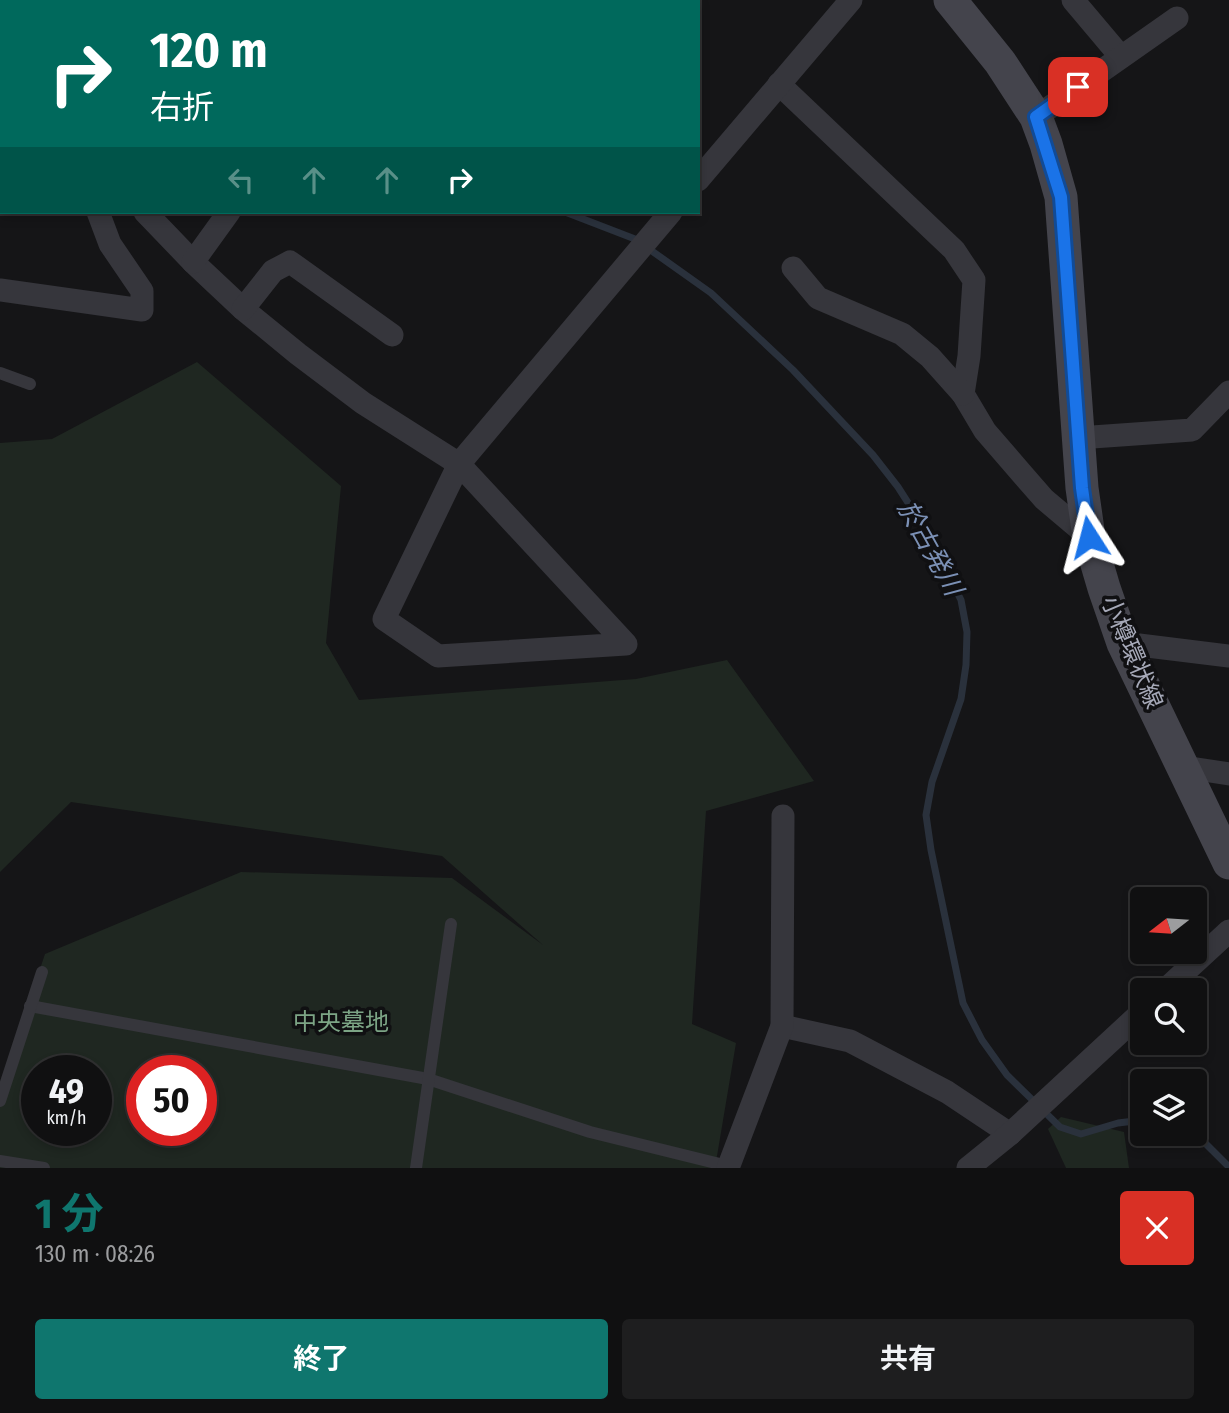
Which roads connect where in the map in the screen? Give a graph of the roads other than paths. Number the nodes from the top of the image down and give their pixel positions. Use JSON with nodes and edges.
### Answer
{"nodes":[{"id":1,"x":851,"y":0,"type":"edge"},
{"id":2,"x":950,"y":0,"type":"edge"},
{"id":3,"x":1073,"y":0,"type":"edge"},
{"id":4,"x":1177,"y":18,"type":"dead end"},
{"id":5,"x":1121,"y":57,"type":"junction"},
{"id":6,"x":779,"y":83,"type":"junction"},
{"id":7,"x":1036,"y":117,"type":"junction"},
{"id":8,"x":700,"y":178,"type":"edge"},
{"id":9,"x":99,"y":214,"type":"edge"},
{"id":10,"x":147,"y":214,"type":"edge"},
{"id":11,"x":228,"y":214,"type":"edge"},
{"id":12,"x":669,"y":214,"type":"edge"},
{"id":13,"x":193,"y":262,"type":"junction"},
{"id":14,"x":793,"y":268,"type":"dead end"},
{"id":15,"x":0,"y":290,"type":"edge"},
{"id":16,"x":243,"y":309,"type":"junction"},
{"id":17,"x":392,"y":335,"type":"dead end"},
{"id":18,"x":0,"y":373,"type":"edge"},
{"id":19,"x":30,"y":384,"type":"dead end"},
{"id":20,"x":1229,"y":392,"type":"edge"},
{"id":21,"x":963,"y":394,"type":"junction"},
{"id":22,"x":1078,"y":438,"type":"junction"},
{"id":23,"x":459,"y":464,"type":"junction"},
{"id":24,"x":1089,"y":537,"type":"junction"},
{"id":25,"x":1123,"y":643,"type":"junction"},
{"id":26,"x":1229,"y":656,"type":"edge"},
{"id":27,"x":1184,"y":767,"type":"junction"},
{"id":28,"x":1229,"y":774,"type":"edge"},
{"id":29,"x":783,"y":816,"type":"dead end"},
{"id":30,"x":1229,"y":863,"type":"edge"},
{"id":31,"x":450,"y":924,"type":"dead end"},
{"id":32,"x":1229,"y":931,"type":"edge"},
{"id":33,"x":42,"y":972,"type":"dead end"},
{"id":34,"x":1178,"y":978,"type":"edge"},
{"id":35,"x":30,"y":1006,"type":"junction"},
{"id":36,"x":1130,"y":1023,"type":"edge"},
{"id":37,"x":782,"y":1026,"type":"junction"},
{"id":38,"x":428,"y":1079,"type":"junction"},
{"id":39,"x":0,"y":1101,"type":"edge"},
{"id":40,"x":1010,"y":1134,"type":"junction"},
{"id":41,"x":0,"y":1161,"type":"edge"},
{"id":42,"x":728,"y":1167,"type":"edge"},
{"id":43,"x":44,"y":1168,"type":"edge"},
{"id":44,"x":416,"y":1168,"type":"edge"},
{"id":45,"x":968,"y":1168,"type":"edge"}],
"edges":[{"from":1,"to":6,"type":"street"},
{"from":2,"to":7,"type":"main road","name":"小樽環状線"},
{"from":3,"to":5,"type":"street"},
{"from":4,"to":5,"type":"street"},
{"from":5,"to":7,"type":"street"},
{"from":6,"to":8,"type":"street"},
{"from":6,"to":21,"type":"street"},
{"from":7,"to":22,"type":"main road","name":"小樽環状線"},
{"from":9,"to":15,"type":"street"},
{"from":10,"to":13,"type":"street"},
{"from":11,"to":13,"type":"street"},
{"from":12,"to":23,"type":"street"},
{"from":13,"to":16,"type":"street"},
{"from":14,"to":21,"type":"street"},
{"from":16,"to":17,"type":"street"},
{"from":16,"to":23,"type":"street"},
{"from":18,"to":19,"type":"lane"},
{"from":20,"to":22,"type":"street"},
{"from":21,"to":24,"type":"street"},
{"from":22,"to":24,"type":"main road","name":"小樽環状線"},
{"from":23,"to":23,"type":"street"},
{"from":24,"to":25,"type":"main road","name":"小樽環状線"},
{"from":25,"to":26,"type":"street"},
{"from":25,"to":27,"type":"main road","name":"小樽環状線"},
{"from":27,"to":28,"type":"street"},
{"from":27,"to":30,"type":"main road","name":"小樽環状線"},
{"from":29,"to":37,"type":"street"},
{"from":31,"to":38,"type":"lane"},
{"from":32,"to":34,"type":"street"},
{"from":33,"to":35,"type":"lane"},
{"from":35,"to":38,"type":"lane"},
{"from":35,"to":39,"type":"lane"},
{"from":36,"to":40,"type":"street"},
{"from":37,"to":40,"type":"street"},
{"from":37,"to":42,"type":"street"},
{"from":38,"to":42,"type":"lane"},
{"from":38,"to":44,"type":"lane"},
{"from":40,"to":45,"type":"street"},
{"from":41,"to":43,"type":"lane"}]}
